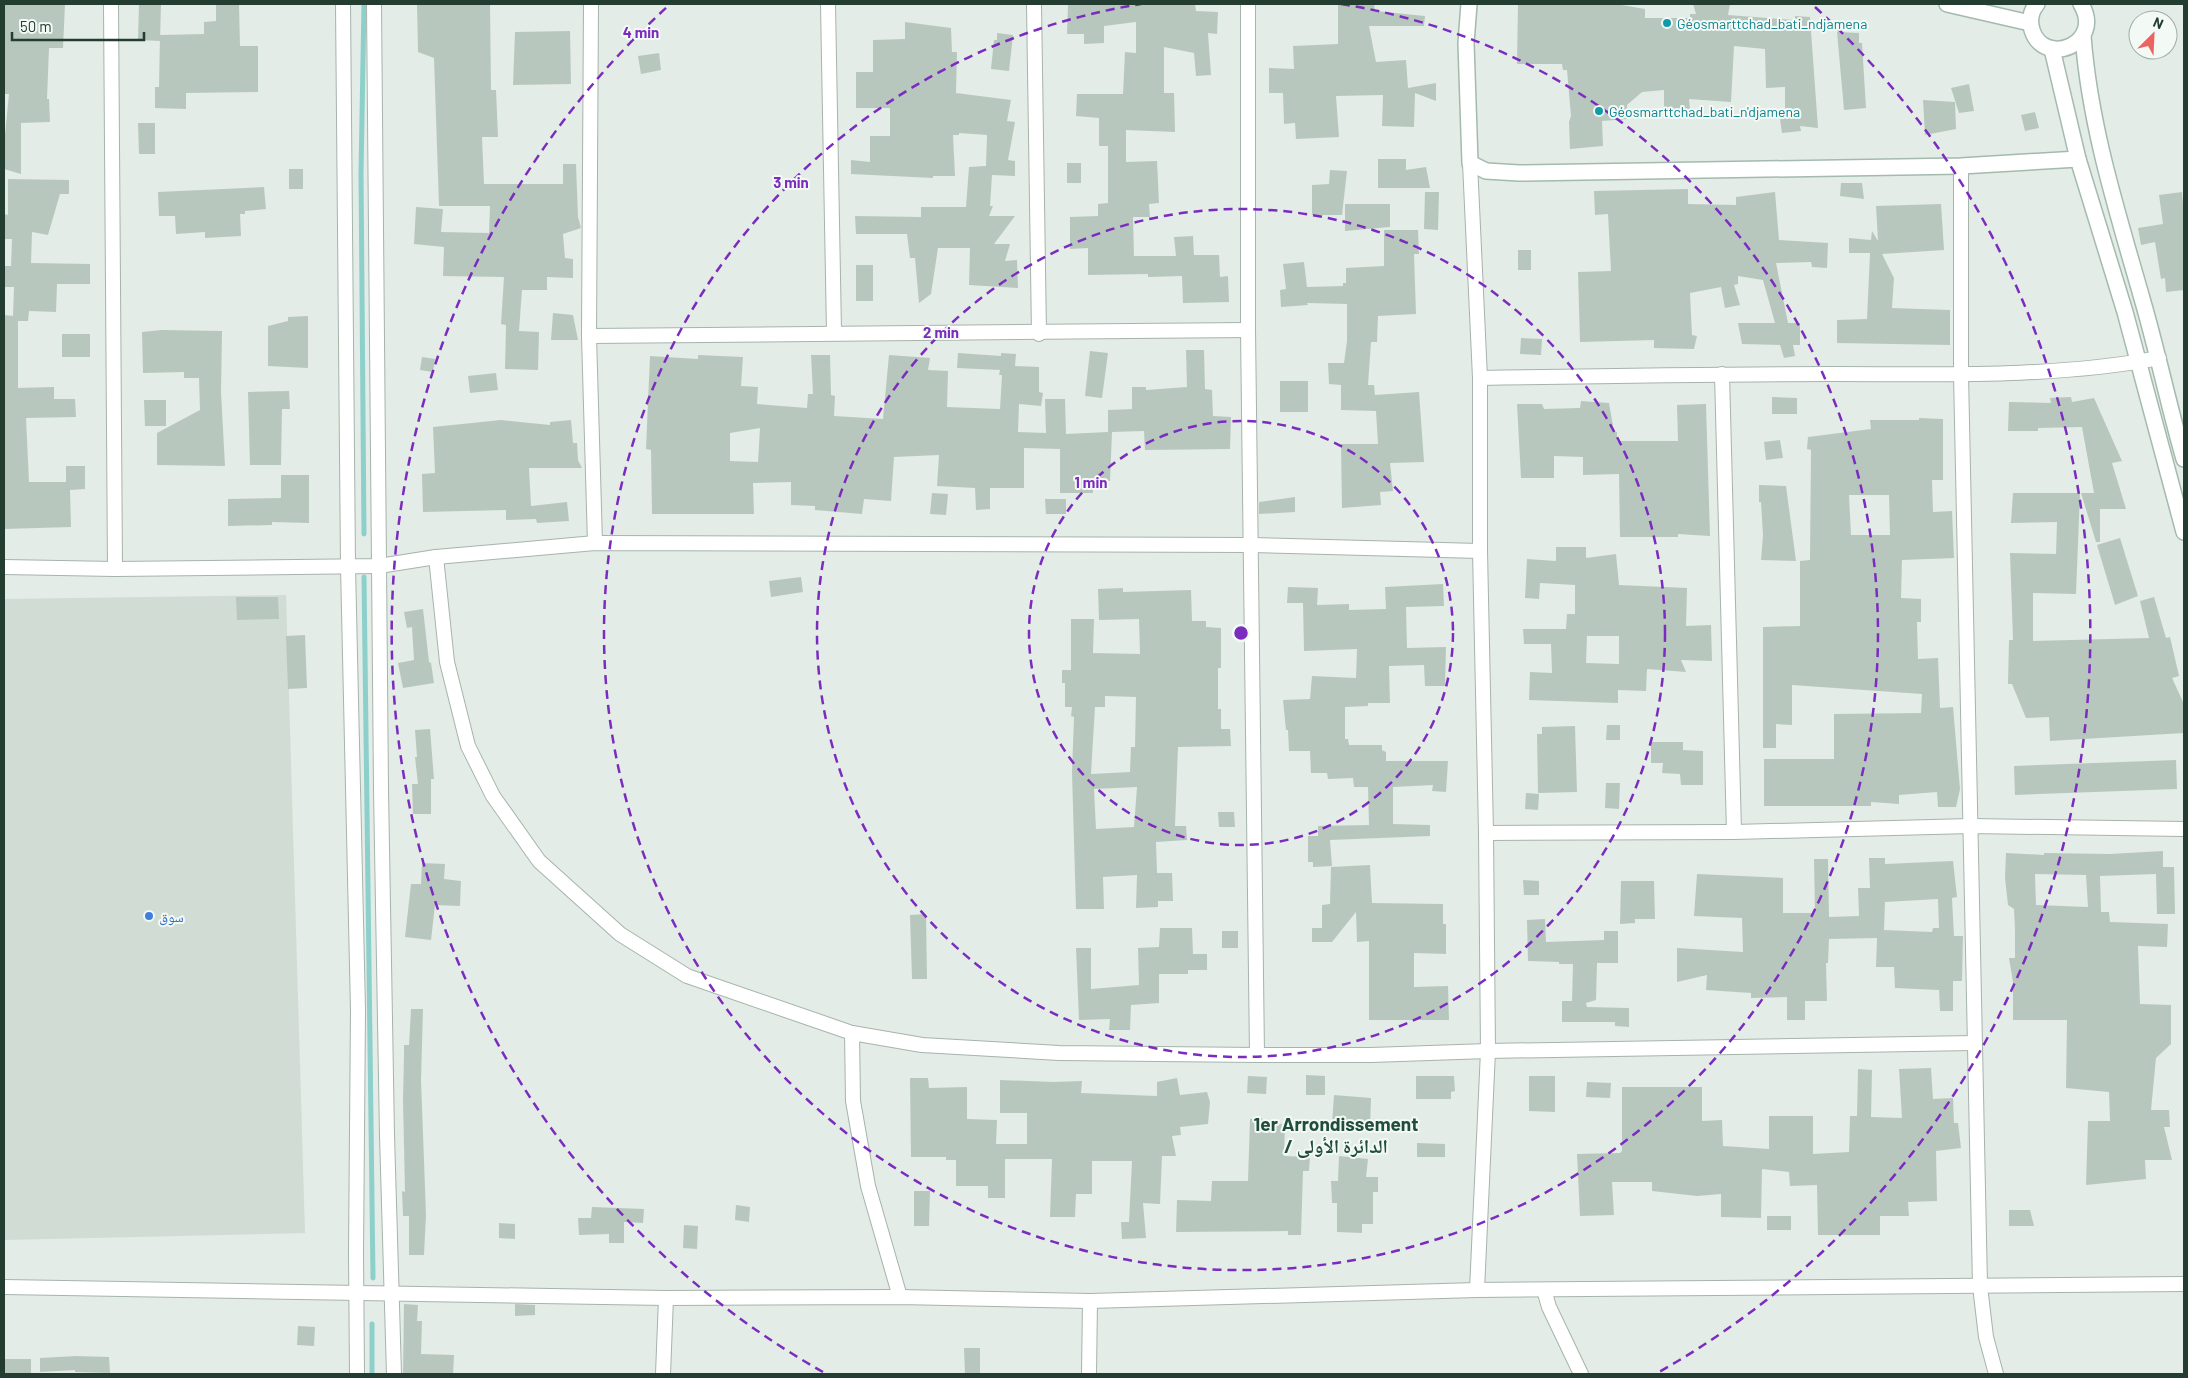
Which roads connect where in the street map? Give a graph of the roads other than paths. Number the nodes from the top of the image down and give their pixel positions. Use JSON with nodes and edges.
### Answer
{"nodes":[{"id":1,"x":111,"y":4,"type":"edge"},
{"id":2,"x":343,"y":4,"type":"edge"},
{"id":3,"x":374,"y":4,"type":"edge"},
{"id":4,"x":590,"y":4,"type":"edge"},
{"id":5,"x":828,"y":4,"type":"edge"},
{"id":6,"x":1034,"y":4,"type":"edge"},
{"id":7,"x":1248,"y":4,"type":"edge"},
{"id":8,"x":1469,"y":4,"type":"edge"},
{"id":9,"x":1947,"y":4,"type":"edge"},
{"id":10,"x":2037,"y":4,"type":"edge"},
{"id":11,"x":2084,"y":6,"type":"edge"},
{"id":12,"x":2030,"y":23,"type":"junction"},
{"id":13,"x":2083,"y":36,"type":"junction"},
{"id":14,"x":2052,"y":48,"type":"junction"},
{"id":15,"x":2078,"y":159,"type":"junction"},
{"id":16,"x":1470,"y":163,"type":"junction"},
{"id":17,"x":1962,"y":166,"type":"junction"},
{"id":18,"x":1248,"y":330,"type":"junction"},
{"id":19,"x":834,"y":332,"type":"junction"},
{"id":20,"x":1039,"y":334,"type":"junction"},
{"id":21,"x":589,"y":336,"type":"junction"},
{"id":22,"x":2159,"y":358,"type":"junction"},
{"id":23,"x":2138,"y":362,"type":"junction"},
{"id":24,"x":1722,"y":374,"type":"junction"},
{"id":25,"x":1961,"y":374,"type":"junction"},
{"id":26,"x":1480,"y":378,"type":"junction"},
{"id":27,"x":2184,"y":460,"type":"edge"},
{"id":28,"x":2184,"y":532,"type":"edge"},
{"id":29,"x":595,"y":543,"type":"junction"},
{"id":30,"x":1252,"y":545,"type":"junction"},
{"id":31,"x":1480,"y":551,"type":"junction"},
{"id":32,"x":436,"y":557,"type":"junction"},
{"id":33,"x":348,"y":566,"type":"junction"},
{"id":34,"x":379,"y":566,"type":"junction"},
{"id":35,"x":4,"y":567,"type":"edge"},
{"id":36,"x":115,"y":568,"type":"junction"},
{"id":37,"x":1971,"y":826,"type":"junction"},
{"id":38,"x":2184,"y":829,"type":"edge"},
{"id":39,"x":1734,"y":832,"type":"junction"},
{"id":40,"x":1486,"y":833,"type":"junction"},
{"id":41,"x":852,"y":1032,"type":"junction"},
{"id":42,"x":1974,"y":1042,"type":"junction"},
{"id":43,"x":1488,"y":1051,"type":"junction"},
{"id":44,"x":1257,"y":1055,"type":"junction"},
{"id":45,"x":2184,"y":1284,"type":"edge"},
{"id":46,"x":1980,"y":1286,"type":"junction"},
{"id":47,"x":4,"y":1287,"type":"edge"},
{"id":48,"x":1477,"y":1290,"type":"junction"},
{"id":49,"x":1544,"y":1290,"type":"junction"},
{"id":50,"x":393,"y":1292,"type":"junction"},
{"id":51,"x":358,"y":1293,"type":"junction"},
{"id":52,"x":900,"y":1297,"type":"junction"},
{"id":53,"x":666,"y":1298,"type":"junction"},
{"id":54,"x":1090,"y":1301,"type":"junction"},
{"id":55,"x":358,"y":1374,"type":"edge"},
{"id":56,"x":394,"y":1374,"type":"edge"},
{"id":57,"x":663,"y":1374,"type":"edge"},
{"id":58,"x":1089,"y":1374,"type":"edge"},
{"id":59,"x":1581,"y":1374,"type":"edge"},
{"id":60,"x":1996,"y":1374,"type":"edge"}],
"edges":[{"from":1,"to":36,"type":"street"},
{"from":2,"to":33,"type":"street"},
{"from":3,"to":34,"type":"street"},
{"from":4,"to":21,"type":"street"},
{"from":5,"to":19,"type":"street"},
{"from":6,"to":20,"type":"street"},
{"from":7,"to":18,"type":"street"},
{"from":8,"to":16,"type":"street"},
{"from":9,"to":12,"type":"street"},
{"from":10,"to":12,"type":"street"},
{"from":11,"to":13,"type":"street"},
{"from":12,"to":14,"type":"street"},
{"from":13,"to":14,"type":"street"},
{"from":13,"to":22,"type":"street"},
{"from":14,"to":15,"type":"street"},
{"from":15,"to":17,"type":"street"},
{"from":15,"to":23,"type":"street"},
{"from":16,"to":17,"type":"street"},
{"from":16,"to":26,"type":"street"},
{"from":17,"to":25,"type":"street"},
{"from":18,"to":20,"type":"street"},
{"from":18,"to":30,"type":"street"},
{"from":19,"to":20,"type":"street"},
{"from":19,"to":21,"type":"street"},
{"from":21,"to":29,"type":"street"},
{"from":22,"to":23,"type":"street"},
{"from":22,"to":27,"type":"street"},
{"from":23,"to":25,"type":"street"},
{"from":23,"to":28,"type":"street"},
{"from":24,"to":25,"type":"street"},
{"from":24,"to":26,"type":"street"},
{"from":24,"to":39,"type":"street"},
{"from":25,"to":37,"type":"street"},
{"from":26,"to":31,"type":"street"},
{"from":29,"to":30,"type":"street"},
{"from":29,"to":32,"type":"street"},
{"from":30,"to":31,"type":"street"},
{"from":30,"to":44,"type":"street"},
{"from":31,"to":40,"type":"street"},
{"from":32,"to":34,"type":"street"},
{"from":32,"to":41,"type":"street"},
{"from":33,"to":34,"type":"street"},
{"from":33,"to":36,"type":"street"},
{"from":33,"to":51,"type":"street"},
{"from":34,"to":50,"type":"street"},
{"from":35,"to":36,"type":"street"},
{"from":37,"to":38,"type":"street"},
{"from":37,"to":39,"type":"street"},
{"from":37,"to":42,"type":"street"},
{"from":39,"to":40,"type":"street"},
{"from":40,"to":43,"type":"street"},
{"from":41,"to":44,"type":"street"},
{"from":41,"to":52,"type":"street"},
{"from":42,"to":43,"type":"street"},
{"from":42,"to":46,"type":"street"},
{"from":43,"to":44,"type":"street"},
{"from":43,"to":48,"type":"street"},
{"from":45,"to":46,"type":"street"},
{"from":46,"to":49,"type":"street"},
{"from":46,"to":60,"type":"street"},
{"from":47,"to":51,"type":"street"},
{"from":48,"to":49,"type":"street"},
{"from":48,"to":54,"type":"street"},
{"from":49,"to":59,"type":"street"},
{"from":50,"to":51,"type":"street"},
{"from":50,"to":53,"type":"street"},
{"from":50,"to":56,"type":"street"},
{"from":51,"to":55,"type":"street"},
{"from":52,"to":53,"type":"street"},
{"from":52,"to":54,"type":"street"},
{"from":53,"to":57,"type":"street"},
{"from":54,"to":58,"type":"street"}]}
